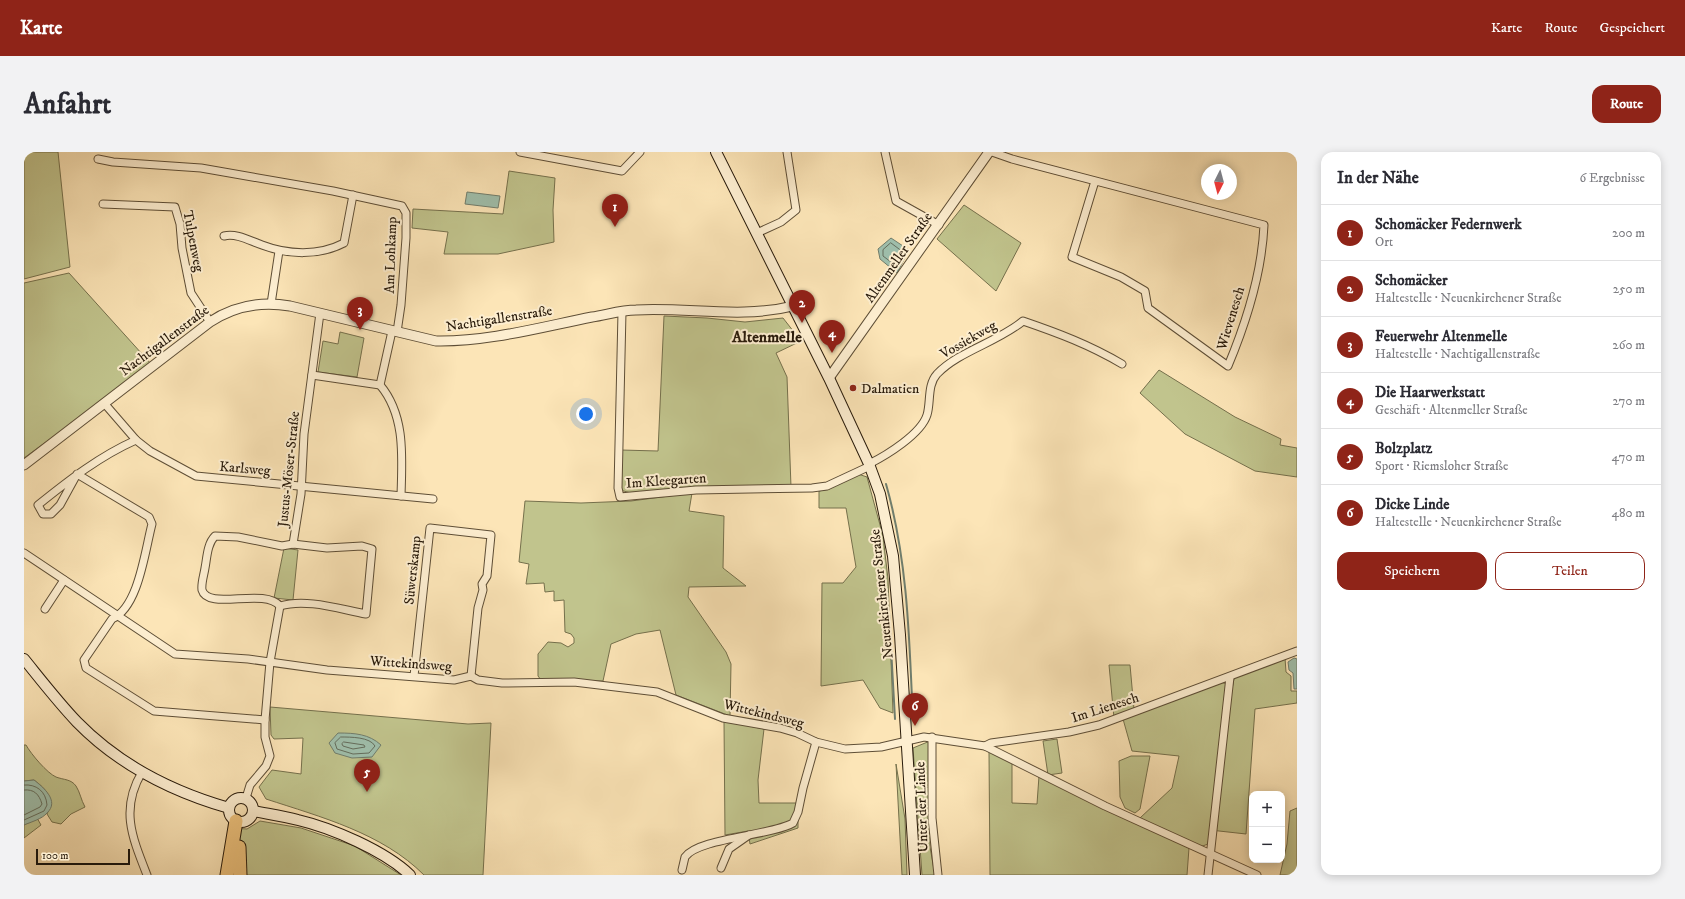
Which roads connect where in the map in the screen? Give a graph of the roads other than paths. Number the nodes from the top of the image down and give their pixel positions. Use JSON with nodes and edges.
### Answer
{"nodes":[{"id":1,"x":520,"y":152,"type":"edge"},
{"id":2,"x":640,"y":152,"type":"edge"},
{"id":3,"x":716,"y":152,"type":"edge"},
{"id":4,"x":787,"y":152,"type":"edge"},
{"id":5,"x":885,"y":152,"type":"edge"},
{"id":6,"x":991,"y":152,"type":"edge"},
{"id":7,"x":98,"y":159,"type":"dead end"},
{"id":8,"x":1095,"y":181,"type":"junction"},
{"id":9,"x":353,"y":195,"type":"junction"},
{"id":10,"x":103,"y":204,"type":"dead end"},
{"id":11,"x":939,"y":225,"type":"junction"},
{"id":12,"x":757,"y":233,"type":"junction"},
{"id":13,"x":224,"y":236,"type":"dead end"},
{"id":14,"x":279,"y":251,"type":"junction"},
{"id":15,"x":271,"y":304,"type":"junction"},
{"id":16,"x":793,"y":306,"type":"junction"},
{"id":17,"x":622,"y":312,"type":"junction"},
{"id":18,"x":320,"y":313,"type":"junction"},
{"id":19,"x":210,"y":322,"type":"junction"},
{"id":20,"x":394,"y":332,"type":"junction"},
{"id":21,"x":1122,"y":364,"type":"dead end"},
{"id":22,"x":312,"y":375,"type":"junction"},
{"id":23,"x":829,"y":378,"type":"junction"},
{"id":24,"x":380,"y":385,"type":"junction"},
{"id":25,"x":104,"y":403,"type":"junction"},
{"id":26,"x":136,"y":440,"type":"junction"},
{"id":27,"x":24,"y":465,"type":"edge"},
{"id":28,"x":870,"y":465,"type":"junction"},
{"id":29,"x":77,"y":474,"type":"junction"},
{"id":30,"x":301,"y":486,"type":"junction"},
{"id":31,"x":401,"y":496,"type":"junction"},
{"id":32,"x":433,"y":499,"type":"dead end"},
{"id":33,"x":293,"y":544,"type":"junction"},
{"id":34,"x":24,"y":553,"type":"edge"},
{"id":35,"x":64,"y":580,"type":"junction"},
{"id":36,"x":280,"y":606,"type":"junction"},
{"id":37,"x":45,"y":609,"type":"dead end"},
{"id":38,"x":119,"y":616,"type":"junction"},
{"id":39,"x":24,"y":651,"type":"edge"},
{"id":40,"x":1297,"y":651,"type":"edge"},
{"id":41,"x":24,"y":659,"type":"edge"},
{"id":42,"x":270,"y":662,"type":"junction"},
{"id":43,"x":414,"y":676,"type":"junction"},
{"id":44,"x":471,"y":676,"type":"junction"},
{"id":45,"x":1230,"y":677,"type":"junction"},
{"id":46,"x":56,"y":697,"type":"junction"},
{"id":47,"x":265,"y":720,"type":"junction"},
{"id":48,"x":932,"y":737,"type":"junction"},
{"id":49,"x":816,"y":742,"type":"junction"},
{"id":50,"x":906,"y":742,"type":"junction"},
{"id":51,"x":984,"y":746,"type":"junction"},
{"id":52,"x":142,"y":772,"type":"junction"},
{"id":53,"x":246,"y":798,"type":"junction"},
{"id":54,"x":230,"y":805,"type":"junction"},
{"id":55,"x":253,"y":810,"type":"junction"},
{"id":56,"x":240,"y":821,"type":"junction"},
{"id":57,"x":750,"y":835,"type":"junction"},
{"id":58,"x":1209,"y":855,"type":"junction"},
{"id":59,"x":721,"y":868,"type":"dead end"},
{"id":60,"x":682,"y":870,"type":"dead end"},
{"id":61,"x":147,"y":875,"type":"edge"},
{"id":62,"x":227,"y":875,"type":"edge"},
{"id":63,"x":240,"y":875,"type":"edge"},
{"id":64,"x":410,"y":875,"type":"edge"},
{"id":65,"x":915,"y":875,"type":"edge"},
{"id":66,"x":938,"y":875,"type":"edge"},
{"id":67,"x":1208,"y":875,"type":"edge"},
{"id":68,"x":1256,"y":875,"type":"edge"}],
"edges":[{"from":1,"to":2,"type":"street"},
{"from":3,"to":12,"type":"main road","name":"Neuenkirchener Straße"},
{"from":4,"to":12,"type":"street"},
{"from":5,"to":11,"type":"street"},
{"from":6,"to":8,"type":"street","name":"Wievenesch"},
{"from":6,"to":11,"type":"street","name":"Altenmeller Straße"},
{"from":7,"to":9,"type":"street","name":"Am Lohkamp"},
{"from":8,"to":8,"type":"street","name":"Wievenesch"},
{"from":9,"to":14,"type":"street"},
{"from":9,"to":20,"type":"street","name":"Am Lohkamp"},
{"from":10,"to":19,"type":"street","name":"Tulpenweg"},
{"from":11,"to":23,"type":"street","name":"Altenmeller Straße"},
{"from":12,"to":16,"type":"main road","name":"Neuenkirchener Straße"},
{"from":13,"to":14,"type":"street"},
{"from":14,"to":15,"type":"street"},
{"from":15,"to":18,"type":"street","name":"Nachtigallenstraße"},
{"from":15,"to":19,"type":"street","name":"Nachtigallenstraße"},
{"from":16,"to":17,"type":"street","name":"Nachtigallenstraße"},
{"from":16,"to":23,"type":"main road","name":"Neuenkirchener Straße"},
{"from":17,"to":20,"type":"street","name":"Nachtigallenstraße"},
{"from":17,"to":28,"type":"street","name":"Im Kleegarten"},
{"from":18,"to":20,"type":"street","name":"Nachtigallenstraße"},
{"from":18,"to":22,"type":"street","name":"Justus-Möser-Straße"},
{"from":19,"to":25,"type":"street","name":"Nachtigallenstraße"},
{"from":20,"to":24,"type":"street","name":"Am Lohkamp"},
{"from":21,"to":28,"type":"street","name":"Vossiekweg"},
{"from":22,"to":24,"type":"street"},
{"from":22,"to":30,"type":"street","name":"Justus-Möser-Straße"},
{"from":23,"to":28,"type":"main road","name":"Neuenkirchener Straße"},
{"from":24,"to":31,"type":"street"},
{"from":25,"to":26,"type":"street","name":"Karlsweg"},
{"from":25,"to":27,"type":"street","name":"Nachtigallenstraße"},
{"from":26,"to":29,"type":"street"},
{"from":26,"to":30,"type":"street","name":"Karlsweg"},
{"from":28,"to":50,"type":"main road","name":"Neuenkirchener Straße"},
{"from":29,"to":29,"type":"street"},
{"from":29,"to":38,"type":"street"},
{"from":30,"to":31,"type":"street","name":"Karlsweg"},
{"from":30,"to":33,"type":"street","name":"Justus-Möser-Straße"},
{"from":31,"to":32,"type":"street","name":"Karlsweg"},
{"from":33,"to":36,"type":"street","name":"Justus-Möser-Straße"},
{"from":33,"to":36,"type":"street"},
{"from":34,"to":35,"type":"street","name":"Wittekindsweg"},
{"from":35,"to":37,"type":"street"},
{"from":35,"to":38,"type":"street","name":"Wittekindsweg"},
{"from":36,"to":42,"type":"street"},
{"from":38,"to":42,"type":"street","name":"Wittekindsweg"},
{"from":38,"to":47,"type":"street"},
{"from":39,"to":46,"type":"main road"},
{"from":40,"to":45,"type":"street","name":"Im Lienesch"},
{"from":41,"to":46,"type":"main road"},
{"from":42,"to":43,"type":"street","name":"Wittekindsweg"},
{"from":42,"to":47,"type":"street"},
{"from":43,"to":44,"type":"street","name":"Wittekindsweg"},
{"from":43,"to":44,"type":"street","name":"Süwerskamp"},
{"from":44,"to":49,"type":"street","name":"Wittekindsweg"},
{"from":45,"to":51,"type":"street","name":"Im Lienesch"},
{"from":45,"to":58,"type":"street"},
{"from":46,"to":52,"type":"main road"},
{"from":47,"to":53,"type":"street"},
{"from":48,"to":50,"type":"street","name":"Im Lienesch"},
{"from":48,"to":51,"type":"street","name":"Im Lienesch"},
{"from":48,"to":66,"type":"street","name":"Unter der Linde"},
{"from":49,"to":50,"type":"street","name":"Wittekindsweg"},
{"from":49,"to":57,"type":"street","name":"Wittekindsweg"},
{"from":50,"to":65,"type":"main road","name":"Neuenkirchener Straße"},
{"from":51,"to":58,"type":"street","name":"Im Lienesch"},
{"from":52,"to":54,"type":"main road"},
{"from":52,"to":61,"type":"street"},
{"from":53,"to":54,"type":"main road"},
{"from":53,"to":55,"type":"main road"},
{"from":54,"to":56,"type":"main road"},
{"from":55,"to":56,"type":"main road"},
{"from":55,"to":64,"type":"main road"},
{"from":56,"to":62,"type":"highway"},
{"from":56,"to":63,"type":"highway"},
{"from":57,"to":59,"type":"street","name":"Wittekindsweg"},
{"from":57,"to":60,"type":"street","name":"Wittekindsweg"},
{"from":58,"to":67,"type":"street"},
{"from":58,"to":68,"type":"street","name":"Im Lienesch"}]}
